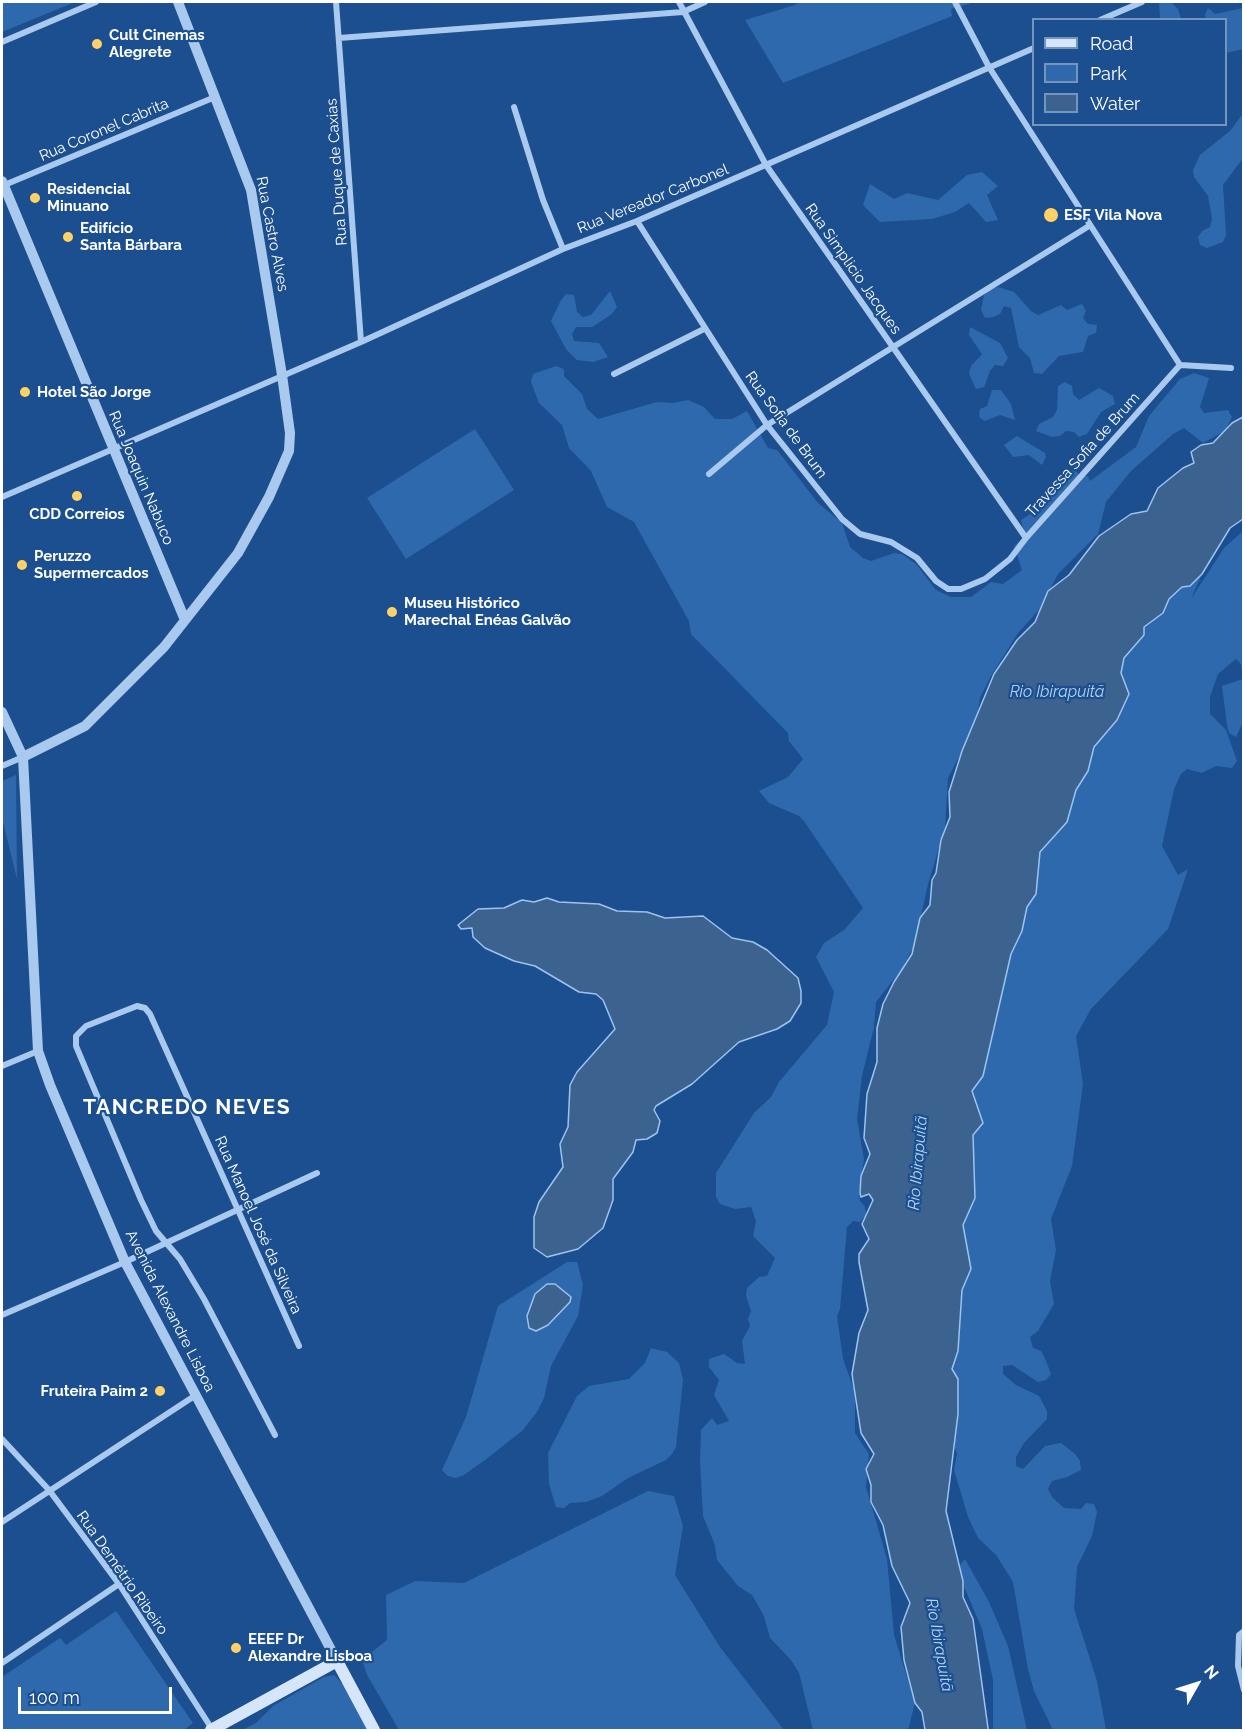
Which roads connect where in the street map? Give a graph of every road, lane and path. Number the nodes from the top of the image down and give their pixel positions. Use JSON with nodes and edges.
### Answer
{"nodes":[{"id":1,"x":96,"y":2,"type":"edge"},
{"id":2,"x":178,"y":2,"type":"edge"},
{"id":3,"x":336,"y":2,"type":"edge"},
{"id":4,"x":679,"y":2,"type":"edge"},
{"id":5,"x":705,"y":2,"type":"edge"},
{"id":6,"x":955,"y":2,"type":"edge"},
{"id":7,"x":1142,"y":2,"type":"edge"},
{"id":8,"x":683,"y":12,"type":"junction"},
{"id":9,"x":1105,"y":18,"type":"edge"},
{"id":10,"x":339,"y":38,"type":"junction"},
{"id":11,"x":2,"y":42,"type":"edge"},
{"id":12,"x":1032,"y":49,"type":"edge"},
{"id":13,"x":989,"y":67,"type":"junction"},
{"id":14,"x":215,"y":97,"type":"junction"},
{"id":15,"x":514,"y":107,"type":"dead end"},
{"id":16,"x":766,"y":165,"type":"junction"},
{"id":17,"x":2,"y":184,"type":"edge"},
{"id":18,"x":637,"y":221,"type":"junction"},
{"id":19,"x":1089,"y":226,"type":"junction"},
{"id":20,"x":563,"y":249,"type":"junction"},
{"id":21,"x":704,"y":329,"type":"junction"},
{"id":22,"x":361,"y":342,"type":"junction"},
{"id":23,"x":893,"y":349,"type":"junction"},
{"id":24,"x":1180,"y":365,"type":"junction"},
{"id":25,"x":1231,"y":368,"type":"dead end"},
{"id":26,"x":614,"y":374,"type":"dead end"},
{"id":27,"x":282,"y":375,"type":"junction"},
{"id":28,"x":767,"y":425,"type":"junction"},
{"id":29,"x":112,"y":449,"type":"junction"},
{"id":30,"x":710,"y":474,"type":"dead end"},
{"id":31,"x":2,"y":497,"type":"edge"},
{"id":32,"x":1026,"y":538,"type":"junction"},
{"id":33,"x":961,"y":589,"type":"joint"},
{"id":34,"x":185,"y":620,"type":"junction"},
{"id":35,"x":2,"y":712,"type":"edge"},
{"id":36,"x":23,"y":757,"type":"junction"},
{"id":37,"x":2,"y":766,"type":"edge"},
{"id":38,"x":38,"y":1051,"type":"junction"},
{"id":39,"x":2,"y":1066,"type":"edge"},
{"id":40,"x":317,"y":1173,"type":"dead end"},
{"id":41,"x":237,"y":1209,"type":"junction"},
{"id":42,"x":166,"y":1242,"type":"junction"},
{"id":43,"x":125,"y":1262,"type":"junction"},
{"id":44,"x":2,"y":1315,"type":"edge"},
{"id":45,"x":299,"y":1346,"type":"dead end"},
{"id":46,"x":196,"y":1395,"type":"junction"},
{"id":47,"x":275,"y":1435,"type":"dead end"},
{"id":48,"x":2,"y":1439,"type":"edge"},
{"id":49,"x":49,"y":1490,"type":"junction"},
{"id":50,"x":2,"y":1522,"type":"edge"},
{"id":51,"x":119,"y":1584,"type":"junction"},
{"id":52,"x":1244,"y":1631,"type":"edge"},
{"id":53,"x":337,"y":1661,"type":"junction"},
{"id":54,"x":2,"y":1663,"type":"edge"},
{"id":55,"x":1244,"y":1690,"type":"edge"},
{"id":56,"x":212,"y":1730,"type":"edge"},
{"id":57,"x":374,"y":1731,"type":"edge"}],
"edges":[{"from":1,"to":11,"type":"street"},
{"from":2,"to":14,"type":"street","name":"Rua Castro Alves"},
{"from":3,"to":10,"type":"street","name":"Rua Duque de Caxias"},
{"from":4,"to":8,"type":"street","name":"Rua Simplicio Jacques"},
{"from":5,"to":8,"type":"street"},
{"from":6,"to":13,"type":"street"},
{"from":7,"to":9,"type":"street"},
{"from":8,"to":10,"type":"street"},
{"from":8,"to":16,"type":"street","name":"Rua Simplicio Jacques"},
{"from":10,"to":22,"type":"street","name":"Rua Duque de Caxias"},
{"from":12,"to":13,"type":"street","name":"Rua Vereador Carbonel"},
{"from":13,"to":16,"type":"street","name":"Rua Vereador Carbonel"},
{"from":13,"to":19,"type":"street"},
{"from":14,"to":17,"type":"street","name":"Rua Coronel Cabrita"},
{"from":14,"to":27,"type":"street","name":"Rua Castro Alves"},
{"from":15,"to":20,"type":"street"},
{"from":16,"to":18,"type":"street","name":"Rua Vereador Carbonel"},
{"from":16,"to":23,"type":"street","name":"Rua Simplicio Jacques"},
{"from":17,"to":29,"type":"street","name":"Rua Joaquin Nabuco"},
{"from":18,"to":20,"type":"street","name":"Rua Vereador Carbonel"},
{"from":18,"to":21,"type":"street","name":"Rua Sofia de Brum"},
{"from":19,"to":23,"type":"street"},
{"from":19,"to":24,"type":"street"},
{"from":20,"to":22,"type":"street","name":"Rua Vereador Carbonel"},
{"from":21,"to":26,"type":"street"},
{"from":21,"to":28,"type":"street","name":"Rua Sofia de Brum"},
{"from":22,"to":27,"type":"street","name":"Rua Vereador Carbonel"},
{"from":23,"to":28,"type":"street"},
{"from":23,"to":32,"type":"street","name":"Rua Simplicio Jacques"},
{"from":24,"to":25,"type":"street"},
{"from":24,"to":32,"type":"street","name":"Travessa Sofia de Brum"},
{"from":27,"to":29,"type":"street","name":"Rua Vereador Carbonel"},
{"from":27,"to":34,"type":"street"},
{"from":28,"to":30,"type":"street"},
{"from":28,"to":33,"type":"street","name":"Rua Sofia de Brum"},
{"from":29,"to":31,"type":"street","name":"Rua Vereador Carbonel"},
{"from":29,"to":34,"type":"street","name":"Rua Joaquin Nabuco"},
{"from":32,"to":33,"type":"street","name":"Travessa Sofia de Brum"},
{"from":34,"to":36,"type":"street"},
{"from":35,"to":36,"type":"street"},
{"from":36,"to":37,"type":"street"},
{"from":36,"to":38,"type":"street","name":"Avenida Alexandre Lisboa"},
{"from":38,"to":39,"type":"street"},
{"from":38,"to":43,"type":"street","name":"Avenida Alexandre Lisboa"},
{"from":40,"to":41,"type":"street"},
{"from":41,"to":42,"type":"street"},
{"from":41,"to":42,"type":"street","name":"Rua Manoel José da Silveira"},
{"from":41,"to":45,"type":"street","name":"Rua Manoel José da Silveira"},
{"from":42,"to":43,"type":"street"},
{"from":42,"to":47,"type":"street"},
{"from":43,"to":44,"type":"street"},
{"from":43,"to":46,"type":"street","name":"Avenida Alexandre Lisboa"},
{"from":46,"to":49,"type":"street"},
{"from":46,"to":53,"type":"street","name":"Avenida Alexandre Lisboa"},
{"from":48,"to":49,"type":"street","name":"Rua Demétrio Ribeiro"},
{"from":49,"to":50,"type":"street"},
{"from":49,"to":51,"type":"street","name":"Rua Demétrio Ribeiro"},
{"from":51,"to":54,"type":"street"},
{"from":51,"to":56,"type":"street","name":"Rua Demétrio Ribeiro"},
{"from":52,"to":55,"type":"street"},
{"from":53,"to":56,"type":"main road"},
{"from":53,"to":57,"type":"main road","name":"Avenida Alexandre Lisboa"}]}
